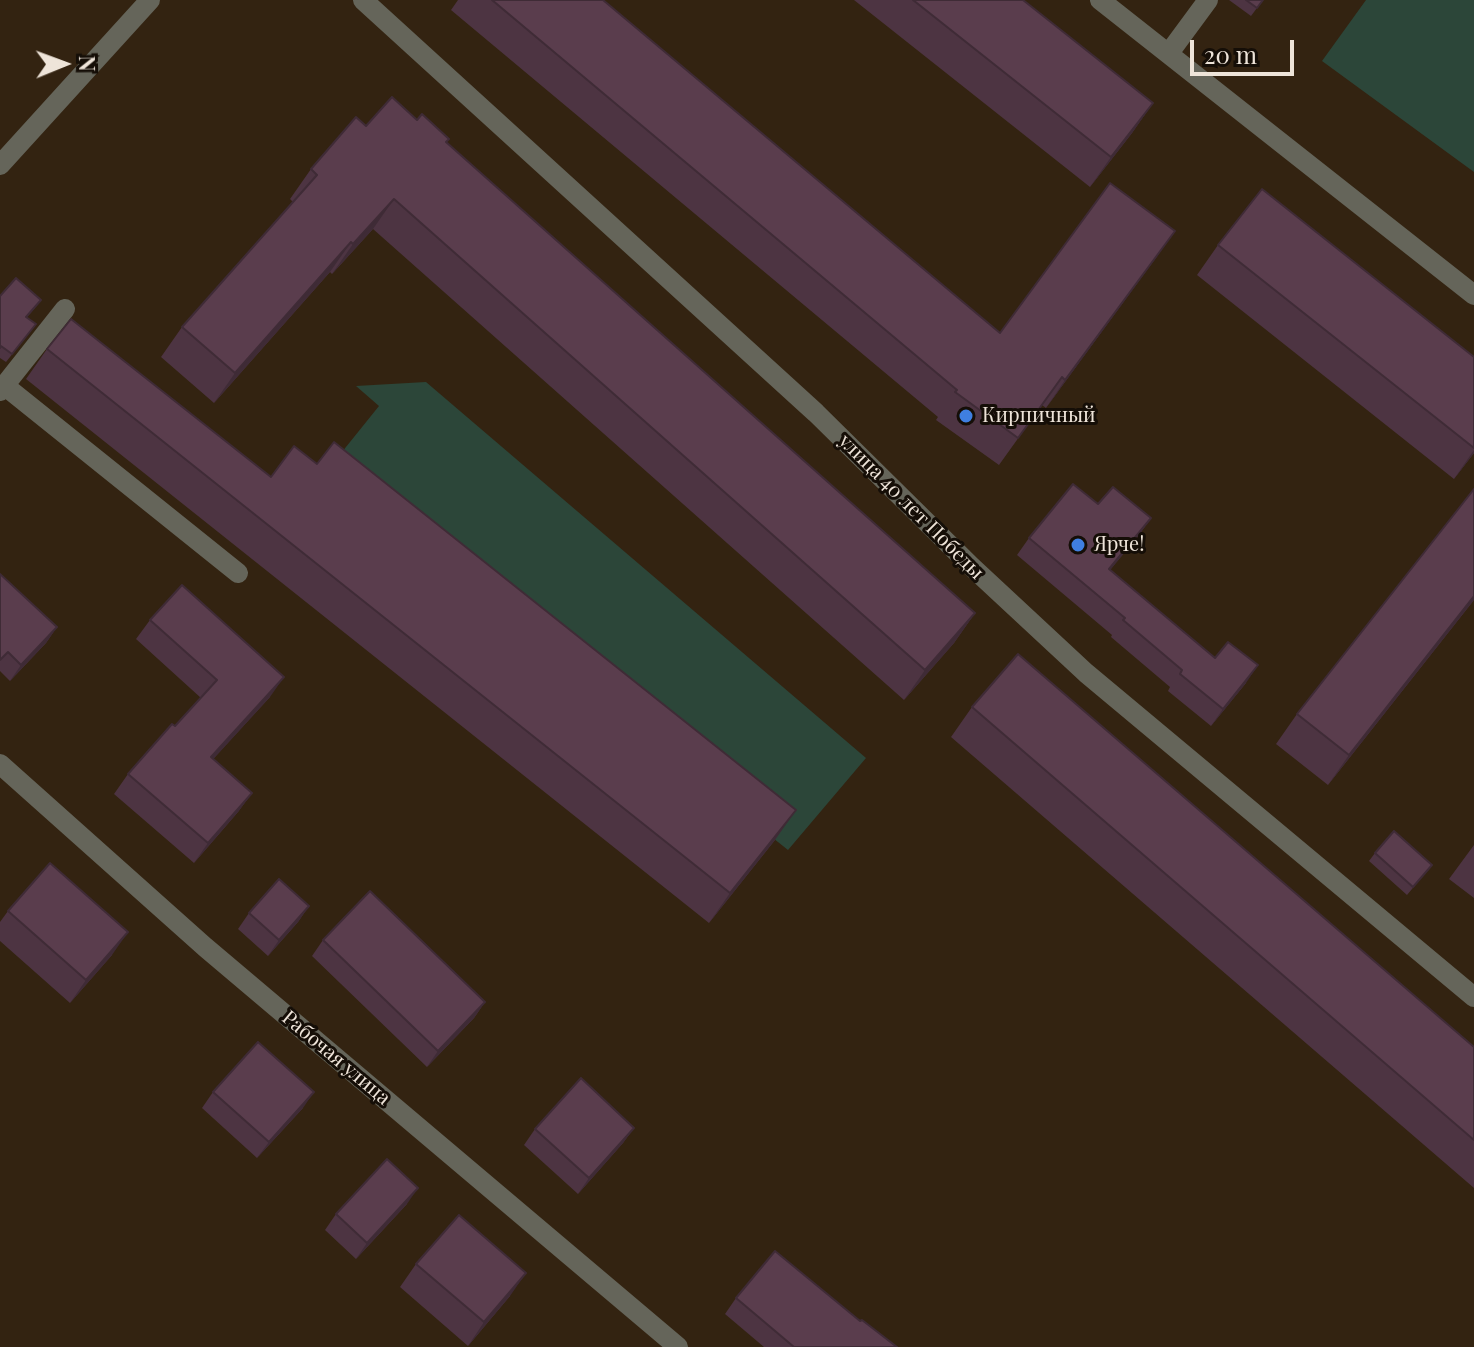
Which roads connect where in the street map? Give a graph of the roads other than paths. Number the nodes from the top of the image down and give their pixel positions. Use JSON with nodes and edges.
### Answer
{"nodes":[{"id":1,"x":150,"y":0,"type":"edge"},
{"id":2,"x":363,"y":0,"type":"edge"},
{"id":3,"x":1100,"y":0,"type":"edge"},
{"id":4,"x":1208,"y":0,"type":"edge"},
{"id":5,"x":1169,"y":53,"type":"junction"},
{"id":6,"x":0,"y":165,"type":"edge"},
{"id":7,"x":1474,"y":295,"type":"edge"},
{"id":8,"x":65,"y":309,"type":"dead end"},
{"id":9,"x":2,"y":389,"type":"edge"},
{"id":10,"x":238,"y":573,"type":"dead end"},
{"id":11,"x":0,"y":764,"type":"edge"},
{"id":12,"x":1474,"y":997,"type":"edge"},
{"id":13,"x":678,"y":1347,"type":"edge"}],
"edges":[{"from":1,"to":6,"type":"street"},
{"from":2,"to":12,"type":"street","name":"улица 40 лет Победы"},
{"from":3,"to":5,"type":"street"},
{"from":4,"to":5,"type":"street"},
{"from":5,"to":7,"type":"street"},
{"from":8,"to":9,"type":"street"},
{"from":9,"to":10,"type":"street"},
{"from":11,"to":13,"type":"street","name":"Рабочая улица"}]}
